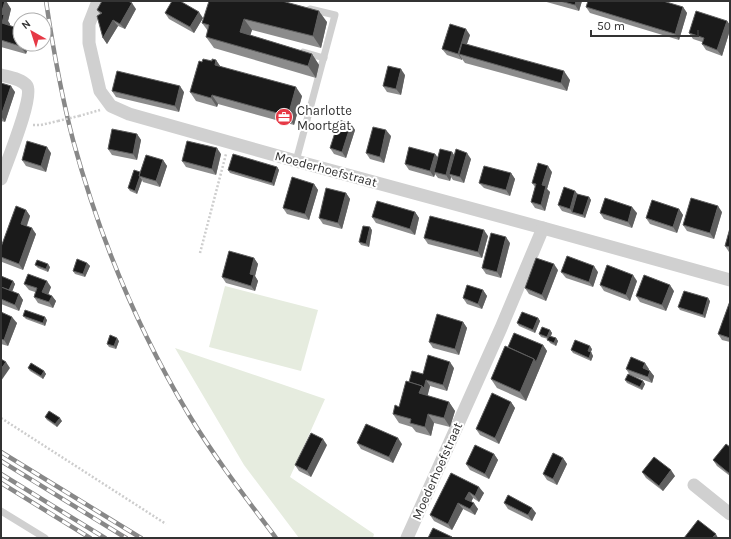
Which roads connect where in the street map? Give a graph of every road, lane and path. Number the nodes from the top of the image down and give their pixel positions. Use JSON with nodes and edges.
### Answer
{"nodes":[{"id":1,"x":98,"y":1,"type":"edge"},
{"id":2,"x":304,"y":7,"type":"edge"},
{"id":3,"x":294,"y":50,"type":"edge"},
{"id":4,"x":324,"y":58,"type":"junction"},
{"id":5,"x":1,"y":75,"type":"edge"},
{"id":6,"x":105,"y":108,"type":"junction"},
{"id":7,"x":41,"y":125,"type":"dead end"},
{"id":8,"x":230,"y":142,"type":"junction"},
{"id":9,"x":296,"y":162,"type":"junction"},
{"id":10,"x":1,"y":179,"type":"edge"},
{"id":11,"x":543,"y":228,"type":"junction"},
{"id":12,"x":200,"y":253,"type":"dead end"},
{"id":13,"x":730,"y":280,"type":"edge"},
{"id":14,"x":1,"y":418,"type":"edge"},
{"id":15,"x":694,"y":485,"type":"dead end"},
{"id":16,"x":1,"y":512,"type":"edge"},
{"id":17,"x":730,"y":514,"type":"edge"},
{"id":18,"x":166,"y":524,"type":"dead end"},
{"id":19,"x":45,"y":538,"type":"edge"},
{"id":20,"x":407,"y":538,"type":"edge"}],
"edges":[{"from":1,"to":6,"type":"street"},
{"from":2,"to":4,"type":"lane"},
{"from":3,"to":4,"type":"lane"},
{"from":4,"to":9,"type":"lane"},
{"from":5,"to":10,"type":"street"},
{"from":6,"to":7,"type":"path","bridge":true},
{"from":6,"to":8,"type":"street","name":"Moederhoefstraat"},
{"from":8,"to":9,"type":"street","name":"Moederhoefstraat"},
{"from":8,"to":12,"type":"path"},
{"from":9,"to":11,"type":"street","name":"Moederhoefstraat"},
{"from":11,"to":13,"type":"street","name":"Moederhoefstraat"},
{"from":11,"to":20,"type":"street","name":"Moederhoefstraat"},
{"from":14,"to":18,"type":"path"},
{"from":15,"to":17,"type":"street"},
{"from":16,"to":19,"type":"lane"}]}
